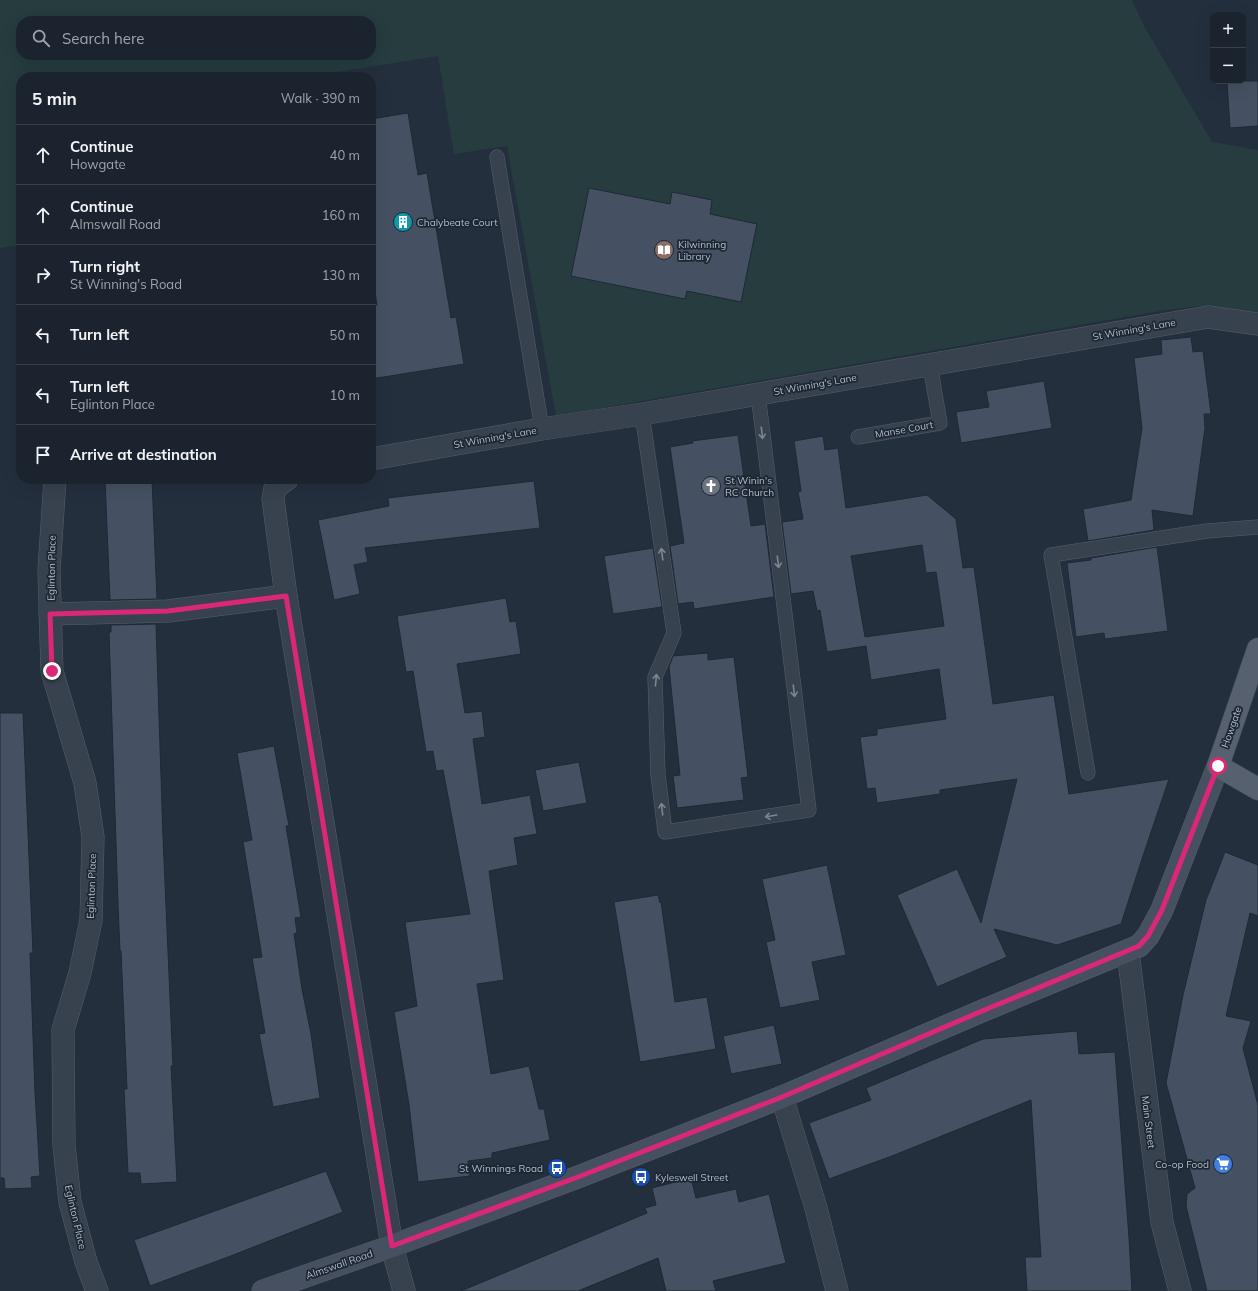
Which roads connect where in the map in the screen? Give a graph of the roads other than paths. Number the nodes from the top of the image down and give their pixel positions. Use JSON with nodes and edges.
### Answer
{"nodes":[{"id":1,"x":497,"y":157,"type":"dead end"},
{"id":2,"x":1258,"y":324,"type":"edge"},
{"id":3,"x":930,"y":364,"type":"junction"},
{"id":4,"x":758,"y":394,"type":"junction"},
{"id":5,"x":642,"y":414,"type":"junction"},
{"id":6,"x":542,"y":429,"type":"junction"},
{"id":7,"x":858,"y":437,"type":"dead end"},
{"id":8,"x":376,"y":458,"type":"edge"},
{"id":9,"x":55,"y":484,"type":"edge"},
{"id":10,"x":281,"y":484,"type":"edge"},
{"id":11,"x":1258,"y":527,"type":"edge"},
{"id":12,"x":286,"y":596,"type":"junction"},
{"id":13,"x":50,"y":614,"type":"junction"},
{"id":14,"x":1258,"y":649,"type":"edge"},
{"id":15,"x":1218,"y":766,"type":"junction"},
{"id":16,"x":1088,"y":773,"type":"dead end"},
{"id":17,"x":1258,"y":789,"type":"edge"},
{"id":18,"x":1128,"y":952,"type":"junction"},
{"id":19,"x":782,"y":1097,"type":"junction"},
{"id":20,"x":392,"y":1246,"type":"junction"},
{"id":21,"x":97,"y":1291,"type":"edge"},
{"id":22,"x":263,"y":1291,"type":"edge"},
{"id":23,"x":404,"y":1291,"type":"edge"},
{"id":24,"x":838,"y":1291,"type":"edge"},
{"id":25,"x":1180,"y":1291,"type":"edge"}],
"edges":[{"from":1,"to":6,"type":"lane"},
{"from":2,"to":3,"type":"street","name":"St Winning's Lane"},
{"from":3,"to":4,"type":"street","name":"St Winning's Lane"},
{"from":3,"to":7,"type":"lane","name":"Manse Court"},
{"from":4,"to":5,"type":"street","name":"St Winning's Lane"},
{"from":4,"to":5,"type":"lane","one_way":true},
{"from":5,"to":6,"type":"street","name":"St Winning's Lane"},
{"from":6,"to":8,"type":"street","name":"St Winning's Lane"},
{"from":9,"to":13,"type":"street","name":"Eglinton Place"},
{"from":10,"to":12,"type":"street"},
{"from":11,"to":16,"type":"lane"},
{"from":12,"to":13,"type":"street"},
{"from":12,"to":20,"type":"street"},
{"from":13,"to":21,"type":"street","name":"Eglinton Place"},
{"from":14,"to":15,"type":"main road","name":"Howgate"},
{"from":15,"to":17,"type":"main road"},
{"from":15,"to":18,"type":"main road","name":"Howgate"},
{"from":18,"to":19,"type":"main road","name":"Almswall Road"},
{"from":18,"to":25,"type":"street","name":"Main Street"},
{"from":19,"to":20,"type":"main road","name":"Almswall Road"},
{"from":19,"to":24,"type":"street"},
{"from":20,"to":22,"type":"main road","name":"Almswall Road"},
{"from":20,"to":23,"type":"street"}]}
